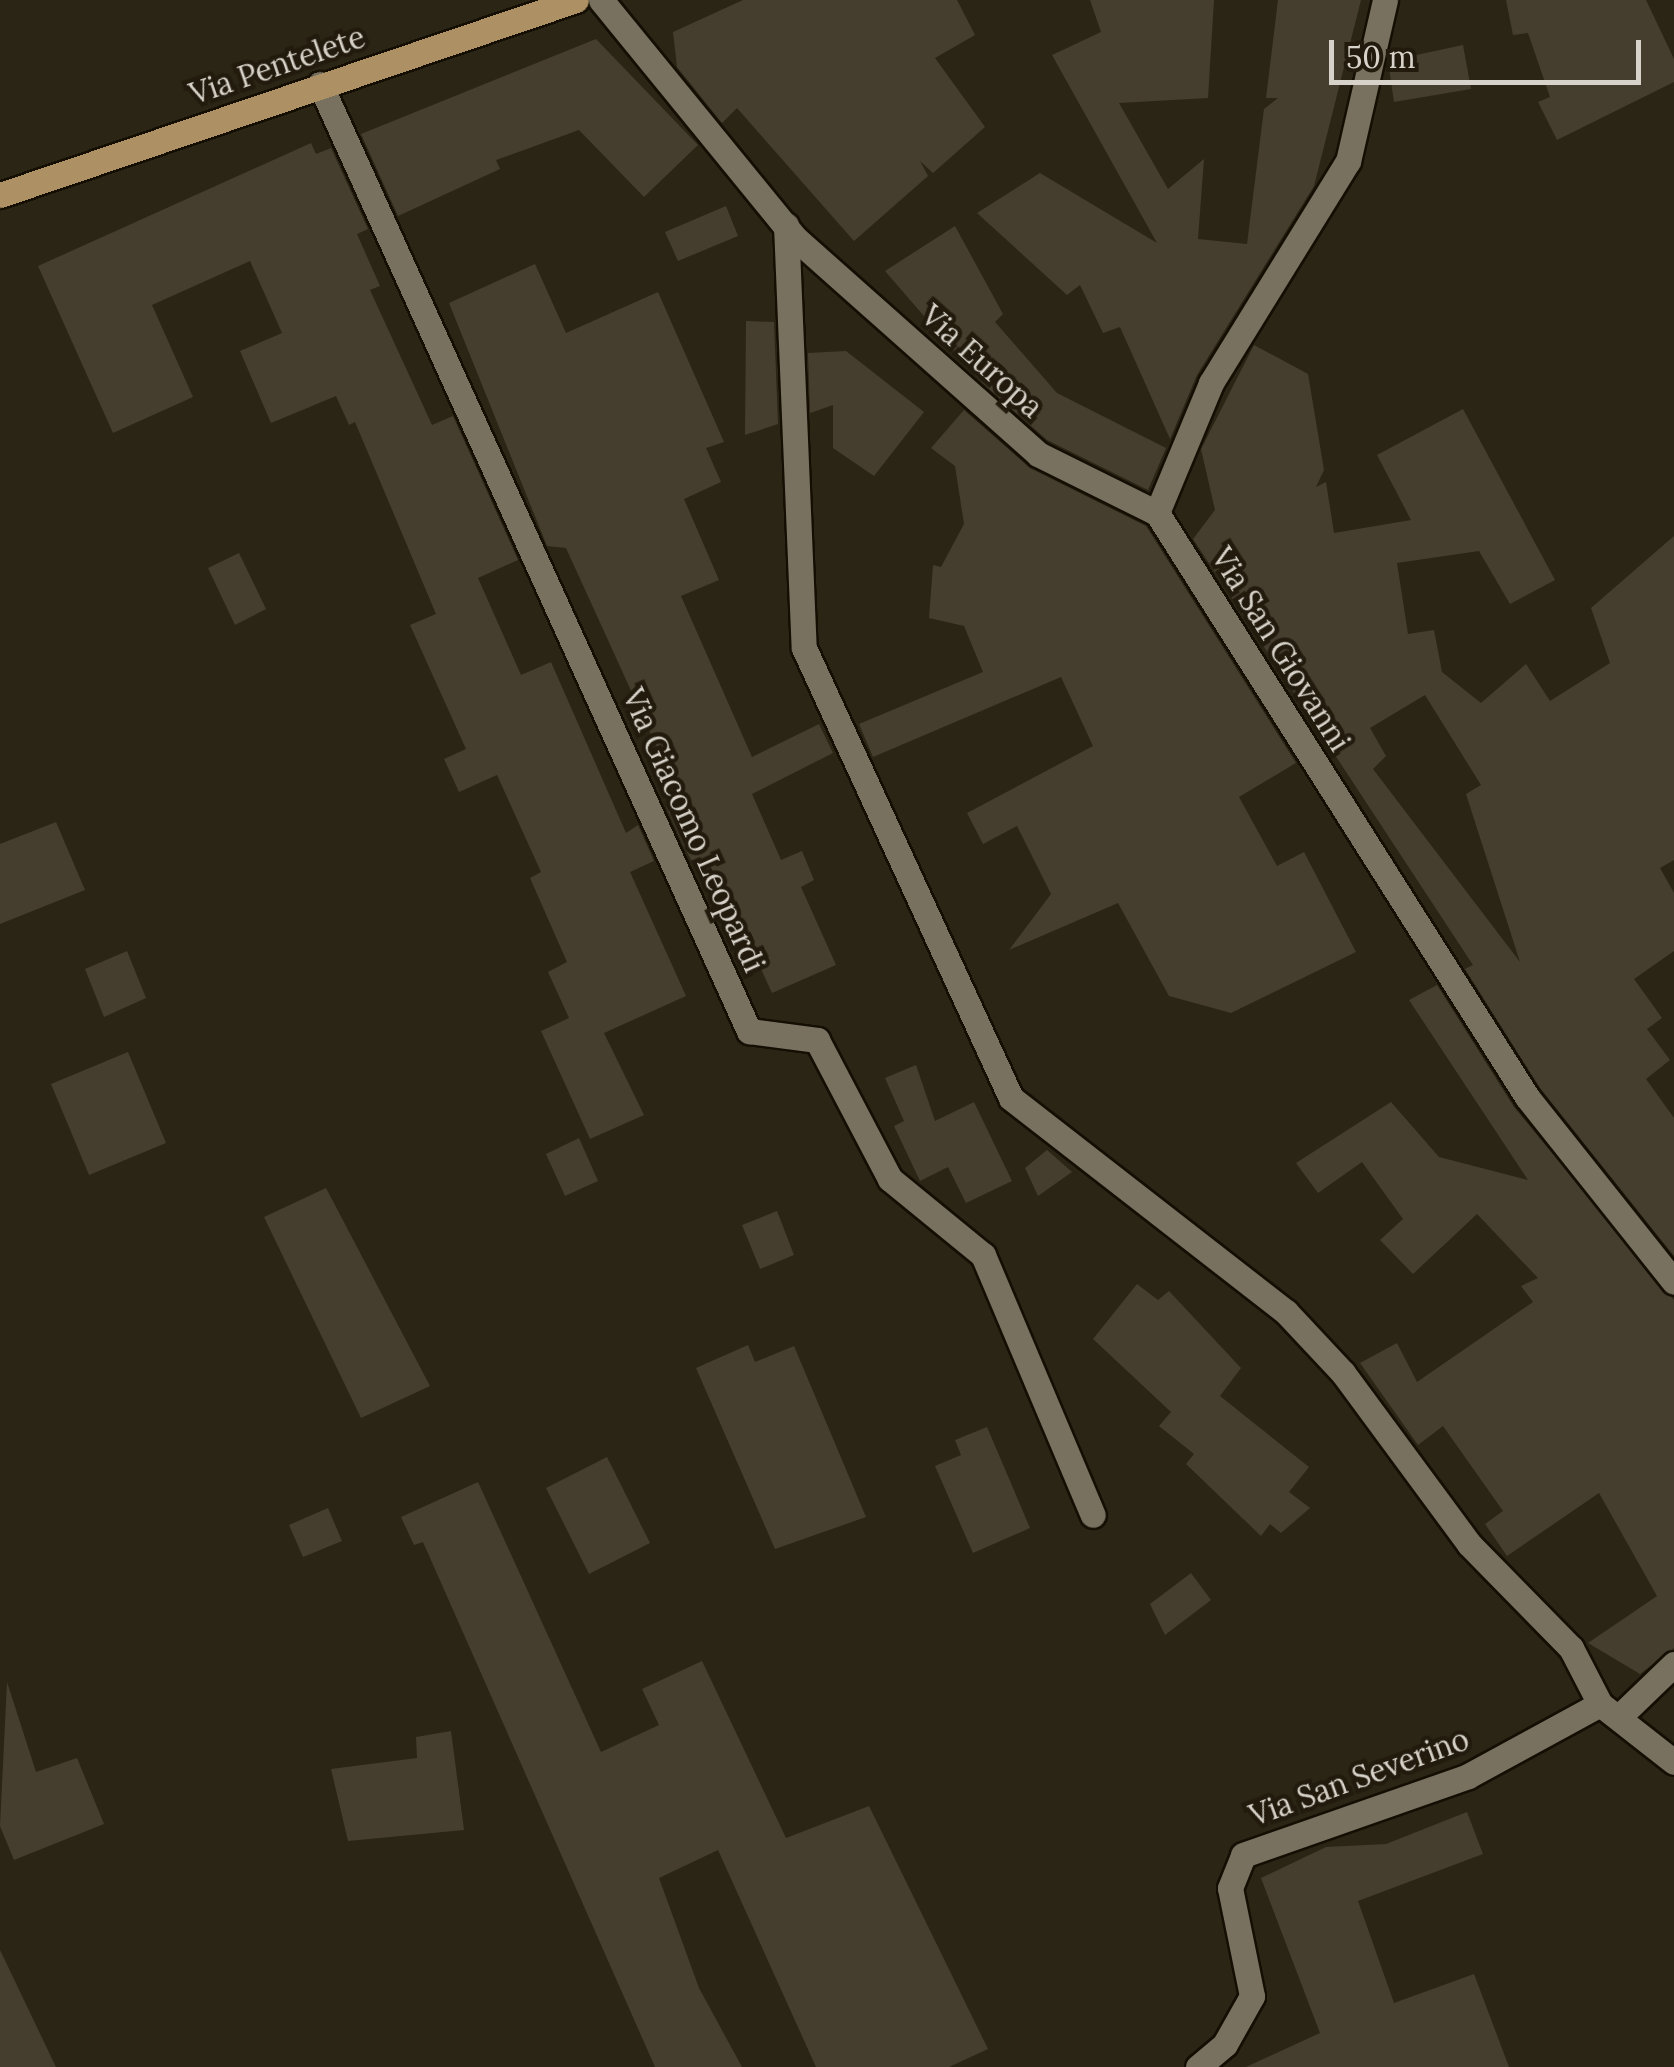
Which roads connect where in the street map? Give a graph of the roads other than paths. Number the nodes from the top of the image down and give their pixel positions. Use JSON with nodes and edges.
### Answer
{"nodes":[{"id":1,"x":576,"y":0,"type":"edge"},
{"id":2,"x":601,"y":0,"type":"edge"},
{"id":3,"x":1385,"y":0,"type":"edge"},
{"id":4,"x":320,"y":84,"type":"junction"},
{"id":5,"x":0,"y":195,"type":"edge"},
{"id":6,"x":786,"y":226,"type":"junction"},
{"id":7,"x":1157,"y":513,"type":"junction"},
{"id":8,"x":1674,"y":1282,"type":"edge"},
{"id":9,"x":1094,"y":1515,"type":"dead end"},
{"id":10,"x":1674,"y":1664,"type":"edge"},
{"id":11,"x":1611,"y":1709,"type":"junction"},
{"id":12,"x":1674,"y":1762,"type":"edge"},
{"id":13,"x":1198,"y":2067,"type":"edge"}],
"edges":[{"from":1,"to":4,"type":"main road","name":"Via Pentelete"},
{"from":2,"to":6,"type":"street","name":"Via Europa"},
{"from":3,"to":7,"type":"street"},
{"from":4,"to":5,"type":"main road","name":"Via Pentelete"},
{"from":4,"to":9,"type":"street","name":"Via Giacomo Leopardi"},
{"from":6,"to":7,"type":"street","name":"Via Europa"},
{"from":6,"to":11,"type":"street"},
{"from":7,"to":8,"type":"street","name":"Via San Giovanni"},
{"from":10,"to":11,"type":"street"},
{"from":11,"to":12,"type":"street"},
{"from":11,"to":13,"type":"street","name":"Via San Severino"}]}
